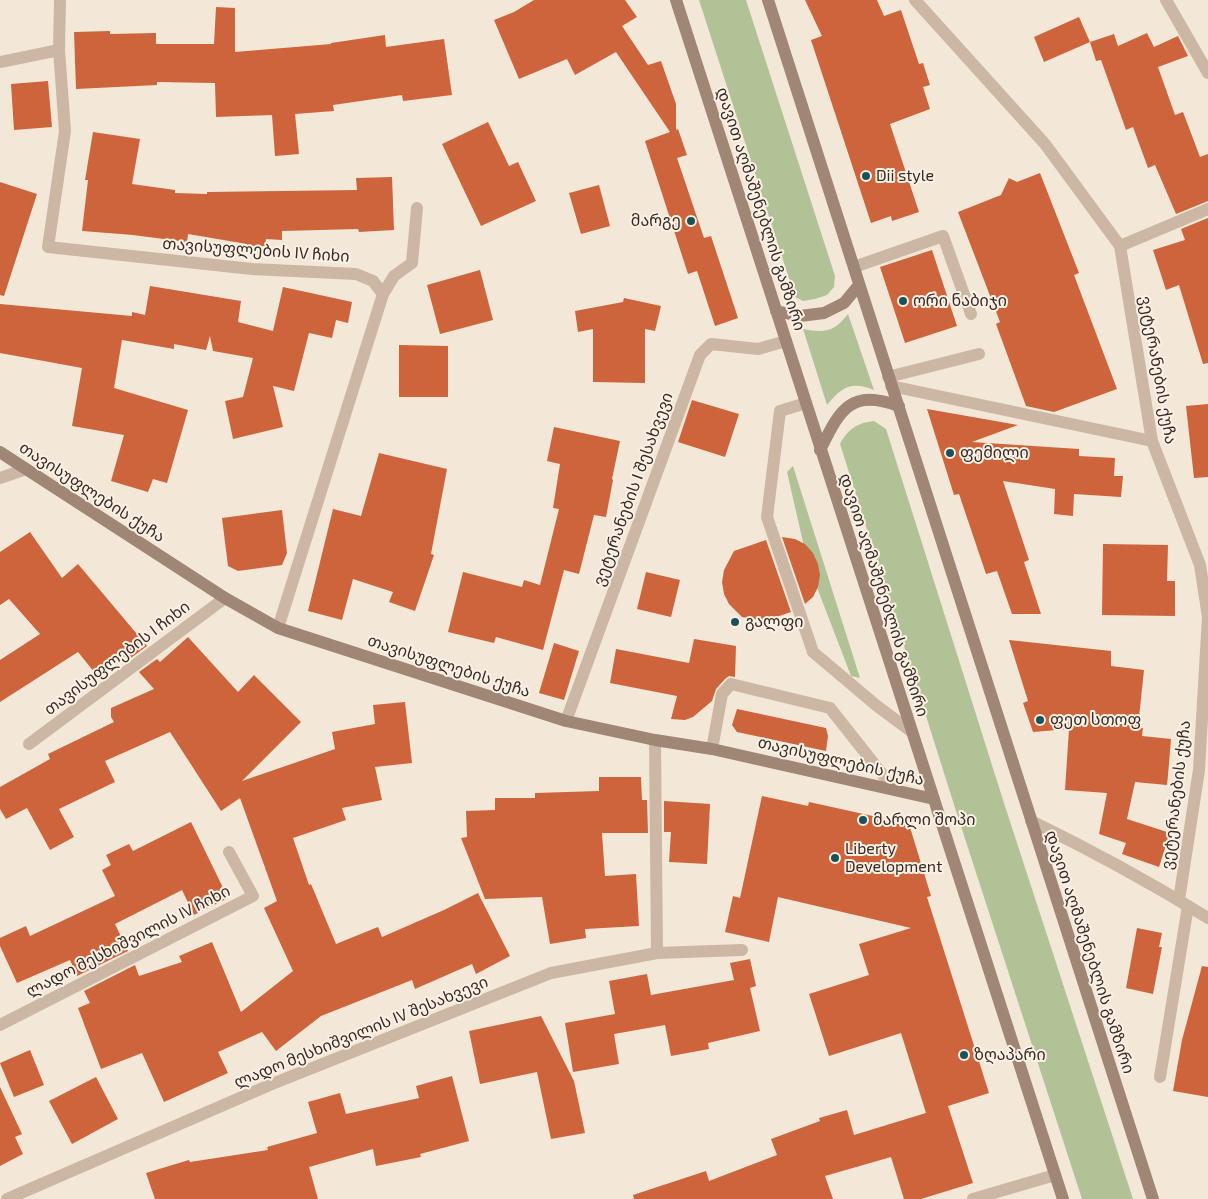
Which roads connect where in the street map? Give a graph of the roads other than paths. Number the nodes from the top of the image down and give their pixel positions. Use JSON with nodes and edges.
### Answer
{"nodes":[{"id":1,"x":60,"y":0,"type":"edge"},
{"id":2,"x":676,"y":0,"type":"edge"},
{"id":3,"x":768,"y":0,"type":"edge"},
{"id":4,"x":915,"y":0,"type":"edge"},
{"id":5,"x":1166,"y":0,"type":"edge"},
{"id":6,"x":59,"y":50,"type":"junction"},
{"id":7,"x":0,"y":62,"type":"edge"},
{"id":8,"x":1208,"y":74,"type":"edge"},
{"id":9,"x":417,"y":208,"type":"dead end"},
{"id":10,"x":1208,"y":209,"type":"edge"},
{"id":11,"x":1120,"y":246,"type":"junction"},
{"id":12,"x":854,"y":267,"type":"junction"},
{"id":13,"x":859,"y":285,"type":"junction"},
{"id":14,"x":383,"y":294,"type":"junction"},
{"id":15,"x":776,"y":311,"type":"junction"},
{"id":16,"x":971,"y":314,"type":"dead end"},
{"id":17,"x":786,"y":340,"type":"junction"},
{"id":18,"x":979,"y":354,"type":"dead end"},
{"id":19,"x":890,"y":381,"type":"junction"},
{"id":20,"x":806,"y":403,"type":"junction"},
{"id":21,"x":899,"y":406,"type":"junction"},
{"id":22,"x":1152,"y":441,"type":"junction"},
{"id":23,"x":820,"y":450,"type":"junction"},
{"id":24,"x":0,"y":452,"type":"edge"},
{"id":25,"x":26,"y":469,"type":"junction"},
{"id":26,"x":0,"y":478,"type":"edge"},
{"id":27,"x":225,"y":598,"type":"junction"},
{"id":28,"x":278,"y":628,"type":"junction"},
{"id":29,"x":566,"y":720,"type":"junction"},
{"id":30,"x":912,"y":732,"type":"junction"},
{"id":31,"x":655,"y":740,"type":"junction"},
{"id":32,"x":28,"y":744,"type":"dead end"},
{"id":33,"x":712,"y":749,"type":"junction"},
{"id":34,"x":894,"y":789,"type":"junction"},
{"id":35,"x":934,"y":799,"type":"junction"},
{"id":36,"x":1031,"y":820,"type":"junction"},
{"id":37,"x":229,"y":852,"type":"dead end"},
{"id":38,"x":1183,"y":903,"type":"junction"},
{"id":39,"x":1208,"y":918,"type":"edge"},
{"id":40,"x":742,"y":950,"type":"dead end"},
{"id":41,"x":657,"y":953,"type":"junction"},
{"id":42,"x":0,"y":1025,"type":"edge"},
{"id":43,"x":1160,"y":1078,"type":"dead end"},
{"id":44,"x":1055,"y":1175,"type":"junction"},
{"id":45,"x":7,"y":1199,"type":"edge"},
{"id":46,"x":973,"y":1199,"type":"edge"},
{"id":47,"x":1062,"y":1199,"type":"edge"},
{"id":48,"x":1153,"y":1199,"type":"edge"}],
"edges":[{"from":1,"to":6,"type":"street","name":"თავისუფლების IV ჩიხი"},
{"from":2,"to":15,"type":"main road","name":"დავით აღმაშენებლის გამზირი"},
{"from":3,"to":12,"type":"main road","name":"დავით აღმაშენებლის გამზირი"},
{"from":4,"to":11,"type":"street","name":"ვეტერანების ქუჩა"},
{"from":5,"to":8,"type":"street"},
{"from":6,"to":7,"type":"street"},
{"from":6,"to":14,"type":"street","name":"თავისუფლების IV ჩიხი"},
{"from":9,"to":14,"type":"street"},
{"from":10,"to":11,"type":"street"},
{"from":11,"to":22,"type":"street","name":"ვეტერანების ქუჩა"},
{"from":12,"to":13,"type":"main road","name":"დავით აღმაშენებლის გამზირი"},
{"from":12,"to":16,"type":"street"},
{"from":13,"to":15,"type":"main road"},
{"from":13,"to":19,"type":"main road","name":"დავით აღმაშენებლის გამზირი"},
{"from":14,"to":28,"type":"street"},
{"from":15,"to":17,"type":"main road","name":"დავით აღმაშენებლის გამზირი"},
{"from":17,"to":20,"type":"main road","name":"დავით აღმაშენებლის გამზირი"},
{"from":17,"to":29,"type":"street","name":"ვეტერანების I შესახვევი"},
{"from":18,"to":19,"type":"street"},
{"from":19,"to":21,"type":"main road","name":"დავით აღმაშენებლის გამზირი"},
{"from":19,"to":22,"type":"street"},
{"from":20,"to":23,"type":"main road","name":"დავით აღმაშენებლის გამზირი"},
{"from":20,"to":30,"type":"street"},
{"from":21,"to":23,"type":"main road"},
{"from":21,"to":36,"type":"main road","name":"დავით აღმაშენებლის გამზირი"},
{"from":22,"to":38,"type":"street","name":"ვეტერანების ქუჩა"},
{"from":23,"to":30,"type":"main road","name":"დავით აღმაშენებლის გამზირი"},
{"from":24,"to":25,"type":"main road","name":"თავისუფლების ქუჩა"},
{"from":25,"to":26,"type":"street"},
{"from":25,"to":27,"type":"main road","name":"თავისუფლების ქუჩა"},
{"from":27,"to":28,"type":"main road","name":"თავისუფლების ქუჩა"},
{"from":27,"to":32,"type":"street","name":"თავისუფლების I ჩიხი"},
{"from":28,"to":29,"type":"main road","name":"თავისუფლების ქუჩა"},
{"from":29,"to":31,"type":"main road","name":"თავისუფლების ქუჩა"},
{"from":30,"to":35,"type":"main road","name":"დავით აღმაშენებლის გამზირი"},
{"from":31,"to":33,"type":"main road","name":"თავისუფლების ქუჩა"},
{"from":31,"to":41,"type":"street"},
{"from":33,"to":34,"type":"main road","name":"თავისუფლების ქუჩა"},
{"from":33,"to":34,"type":"street"},
{"from":34,"to":35,"type":"main road","name":"თავისუფლების ქუჩა"},
{"from":35,"to":44,"type":"main road","name":"დავით აღმაშენებლის გამზირი"},
{"from":36,"to":38,"type":"street"},
{"from":36,"to":48,"type":"main road","name":"დავით აღმაშენებლის გამზირი"},
{"from":37,"to":42,"type":"street","name":"ლადო მესხიშვილის IV ჩიხი"},
{"from":38,"to":39,"type":"street"},
{"from":38,"to":43,"type":"street","name":"ვეტერანების ქუჩა"},
{"from":40,"to":41,"type":"street","name":"ლადო მესხიშვილის IV შესახვევი"},
{"from":41,"to":45,"type":"street","name":"ლადო მესხიშვილის IV შესახვევი"},
{"from":44,"to":46,"type":"street"},
{"from":44,"to":47,"type":"main road","name":"დავით აღმაშენებლის გამზირი"}]}
